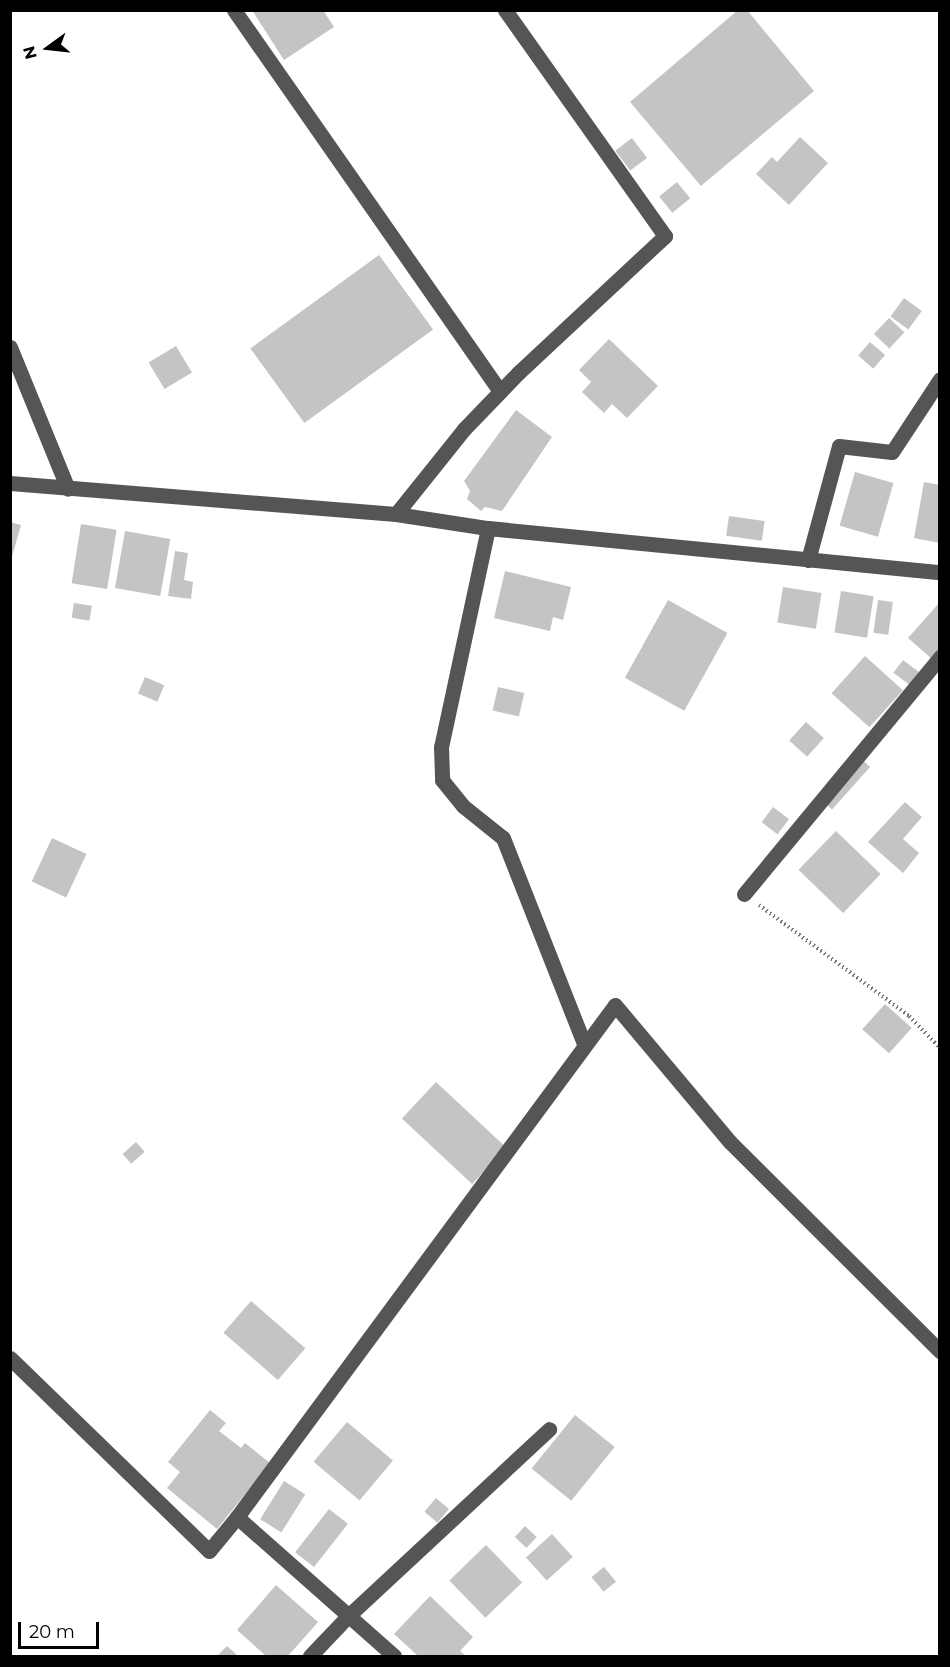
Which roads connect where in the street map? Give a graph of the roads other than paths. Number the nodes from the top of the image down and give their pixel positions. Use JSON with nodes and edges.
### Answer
{"nodes":[{"id":1,"x":234,"y":10,"type":"edge"},
{"id":2,"x":505,"y":10,"type":"edge"},
{"id":3,"x":10,"y":348,"type":"edge"},
{"id":4,"x":939,"y":379,"type":"edge"},
{"id":5,"x":500,"y":392,"type":"junction"},
{"id":6,"x":10,"y":483,"type":"edge"},
{"id":7,"x":69,"y":489,"type":"junction"},
{"id":8,"x":396,"y":514,"type":"junction"},
{"id":9,"x":488,"y":528,"type":"junction"},
{"id":10,"x":808,"y":560,"type":"junction"},
{"id":11,"x":939,"y":572,"type":"edge"},
{"id":12,"x":939,"y":657,"type":"edge"},
{"id":13,"x":744,"y":894,"type":"road end"},
{"id":14,"x":584,"y":1044,"type":"junction"},
{"id":15,"x":939,"y":1351,"type":"edge"},
{"id":16,"x":10,"y":1359,"type":"edge"},
{"id":17,"x":549,"y":1429,"type":"dead end"},
{"id":18,"x":237,"y":1517,"type":"junction"},
{"id":19,"x":347,"y":1617,"type":"junction"},
{"id":20,"x":310,"y":1656,"type":"edge"},
{"id":21,"x":394,"y":1656,"type":"edge"}],
"edges":[{"from":1,"to":5,"type":"street"},
{"from":2,"to":5,"type":"street"},
{"from":3,"to":7,"type":"street"},
{"from":4,"to":10,"type":"street"},
{"from":5,"to":8,"type":"street"},
{"from":6,"to":7,"type":"street"},
{"from":7,"to":8,"type":"street"},
{"from":8,"to":9,"type":"street"},
{"from":9,"to":10,"type":"street"},
{"from":9,"to":14,"type":"street"},
{"from":10,"to":11,"type":"street"},
{"from":12,"to":13,"type":"street"},
{"from":14,"to":15,"type":"street"},
{"from":14,"to":18,"type":"street"},
{"from":16,"to":18,"type":"street"},
{"from":17,"to":19,"type":"street"},
{"from":18,"to":19,"type":"street"},
{"from":19,"to":20,"type":"street"},
{"from":19,"to":21,"type":"street"}]}
